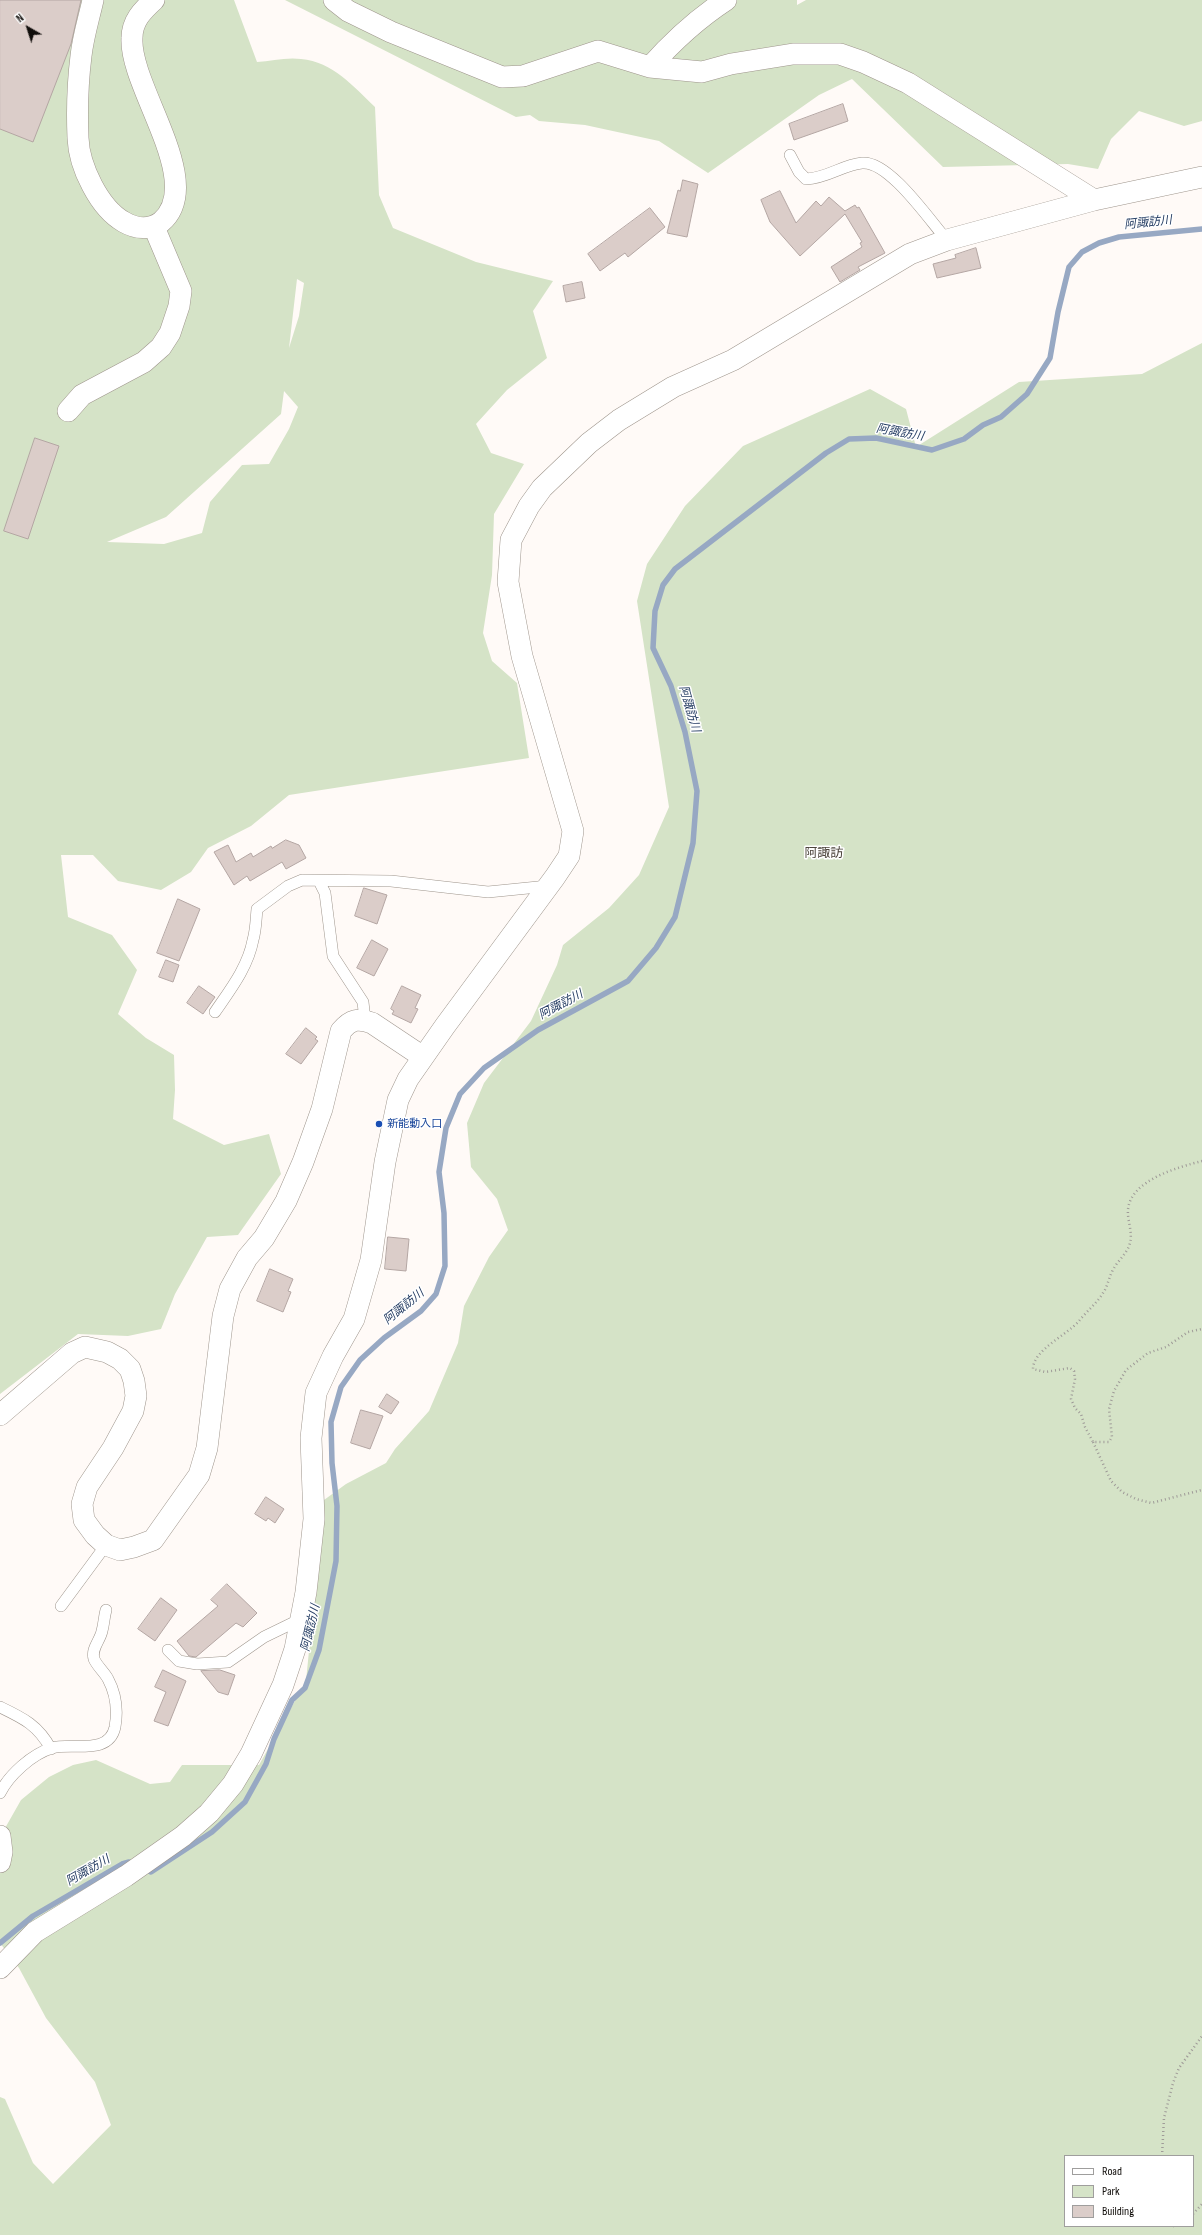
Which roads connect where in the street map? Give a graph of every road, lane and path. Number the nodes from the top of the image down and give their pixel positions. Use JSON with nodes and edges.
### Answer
{"nodes":[{"id":1,"x":93,"y":0,"type":"edge"},
{"id":2,"x":154,"y":0,"type":"edge"},
{"id":3,"x":334,"y":0,"type":"edge"},
{"id":4,"x":726,"y":0,"type":"edge"},
{"id":5,"x":650,"y":67,"type":"junction"},
{"id":6,"x":790,"y":155,"type":"dead end"},
{"id":7,"x":1202,"y":177,"type":"edge"},
{"id":8,"x":1094,"y":200,"type":"junction"},
{"id":9,"x":154,"y":227,"type":"junction"},
{"id":10,"x":947,"y":240,"type":"junction"},
{"id":11,"x":68,"y":411,"type":"dead end"},
{"id":12,"x":319,"y":881,"type":"junction"},
{"id":13,"x":548,"y":886,"type":"junction"},
{"id":14,"x":215,"y":1012,"type":"dead end"},
{"id":15,"x":365,"y":1020,"type":"junction"},
{"id":16,"x":423,"y":1057,"type":"junction"},
{"id":17,"x":1202,"y":1161,"type":"edge"},
{"id":18,"x":1202,"y":1329,"type":"edge"},
{"id":19,"x":0,"y":1415,"type":"edge"},
{"id":20,"x":1093,"y":1442,"type":"junction"},
{"id":21,"x":1202,"y":1490,"type":"edge"},
{"id":22,"x":106,"y":1545,"type":"junction"},
{"id":23,"x":61,"y":1606,"type":"dead end"},
{"id":24,"x":106,"y":1610,"type":"dead end"},
{"id":25,"x":301,"y":1619,"type":"junction"},
{"id":26,"x":168,"y":1650,"type":"dead end"},
{"id":27,"x":0,"y":1707,"type":"edge"},
{"id":28,"x":51,"y":1748,"type":"junction"},
{"id":29,"x":0,"y":1793,"type":"edge"},
{"id":30,"x":0,"y":1836,"type":"edge"},
{"id":31,"x":0,"y":1862,"type":"edge"},
{"id":32,"x":0,"y":1968,"type":"edge"},
{"id":33,"x":1202,"y":2036,"type":"edge"},
{"id":34,"x":1162,"y":2155,"type":"edge"},
{"id":35,"x":1202,"y":2204,"type":"edge"},
{"id":36,"x":1194,"y":2213,"type":"edge"}],
"edges":[{"from":1,"to":9,"type":"street"},
{"from":2,"to":9,"type":"street"},
{"from":3,"to":5,"type":"street"},
{"from":4,"to":5,"type":"street"},
{"from":5,"to":8,"type":"street"},
{"from":6,"to":10,"type":"lane"},
{"from":7,"to":8,"type":"street"},
{"from":8,"to":10,"type":"street"},
{"from":9,"to":11,"type":"street"},
{"from":10,"to":13,"type":"street"},
{"from":12,"to":13,"type":"lane"},
{"from":12,"to":14,"type":"lane"},
{"from":12,"to":15,"type":"lane"},
{"from":13,"to":16,"type":"street"},
{"from":15,"to":16,"type":"street"},
{"from":15,"to":22,"type":"street"},
{"from":16,"to":25,"type":"street"},
{"from":17,"to":20,"type":"path"},
{"from":18,"to":20,"type":"path"},
{"from":19,"to":22,"type":"street"},
{"from":20,"to":21,"type":"path"},
{"from":22,"to":23,"type":"lane"},
{"from":24,"to":28,"type":"lane"},
{"from":25,"to":26,"type":"lane"},
{"from":25,"to":32,"type":"street"},
{"from":27,"to":28,"type":"lane"},
{"from":28,"to":29,"type":"lane"},
{"from":30,"to":31,"type":"street"},
{"from":33,"to":34,"type":"path"},
{"from":35,"to":36,"type":"path"}]}
